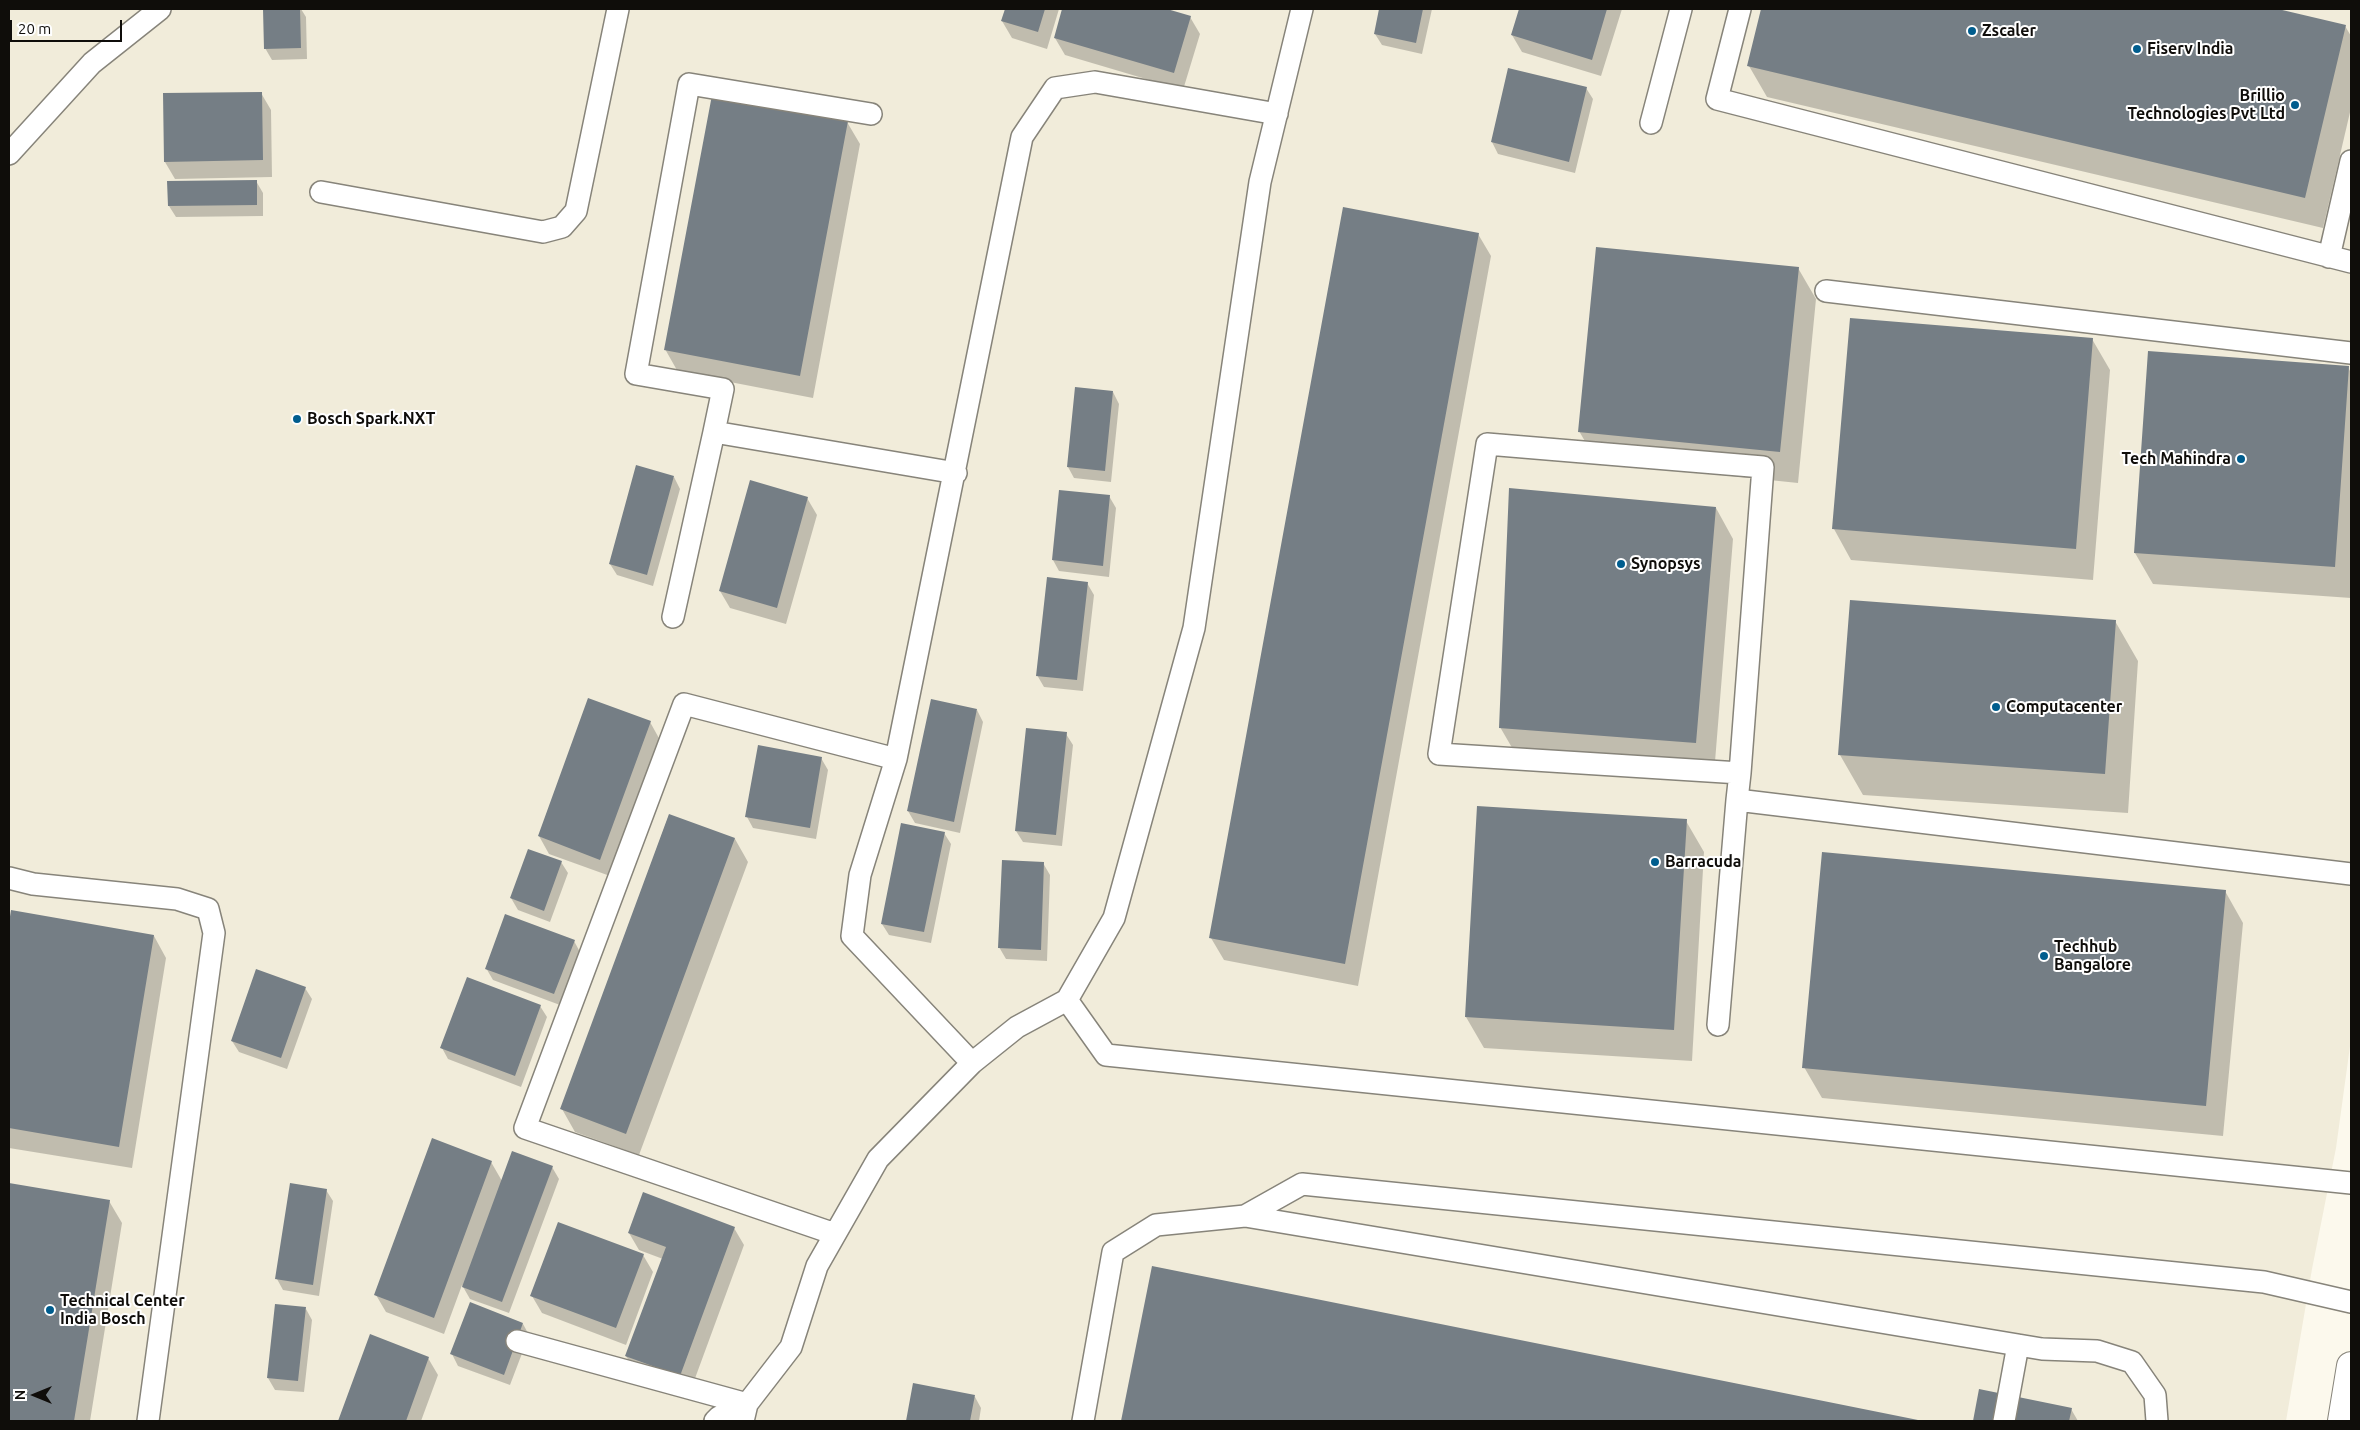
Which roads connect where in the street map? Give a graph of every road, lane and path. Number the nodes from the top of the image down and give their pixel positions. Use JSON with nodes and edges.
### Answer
{"nodes":[{"id":1,"x":160,"y":9,"type":"edge"},
{"id":2,"x":618,"y":9,"type":"edge"},
{"id":3,"x":1302,"y":9,"type":"edge"},
{"id":4,"x":1681,"y":9,"type":"edge"},
{"id":5,"x":1740,"y":9,"type":"edge"},
{"id":6,"x":871,"y":114,"type":"dead end"},
{"id":7,"x":1277,"y":114,"type":"junction"},
{"id":8,"x":1651,"y":123,"type":"dead end"},
{"id":9,"x":9,"y":154,"type":"edge"},
{"id":10,"x":2351,"y":161,"type":"edge"},
{"id":11,"x":321,"y":192,"type":"dead end"},
{"id":12,"x":2328,"y":257,"type":"junction"},
{"id":13,"x":2351,"y":262,"type":"edge"},
{"id":14,"x":1826,"y":291,"type":"dead end"},
{"id":15,"x":2351,"y":353,"type":"edge"},
{"id":16,"x":714,"y":432,"type":"junction"},
{"id":17,"x":956,"y":473,"type":"junction"},
{"id":18,"x":673,"y":618,"type":"dead end"},
{"id":19,"x":896,"y":759,"type":"junction"},
{"id":20,"x":1740,"y":774,"type":"junction"},
{"id":21,"x":1738,"y":800,"type":"junction"},
{"id":22,"x":2351,"y":874,"type":"edge"},
{"id":23,"x":9,"y":878,"type":"edge"},
{"id":24,"x":1066,"y":1000,"type":"junction"},
{"id":25,"x":1718,"y":1025,"type":"dead end"},
{"id":26,"x":972,"y":1063,"type":"junction"},
{"id":27,"x":2351,"y":1183,"type":"edge"},
{"id":28,"x":1246,"y":1216,"type":"junction"},
{"id":29,"x":835,"y":1234,"type":"junction"},
{"id":30,"x":2351,"y":1302,"type":"edge"},
{"id":31,"x":517,"y":1341,"type":"dead end"},
{"id":32,"x":2018,"y":1345,"type":"junction"},
{"id":33,"x":2351,"y":1366,"type":"edge"},
{"id":34,"x":745,"y":1413,"type":"edge"},
{"id":35,"x":148,"y":1421,"type":"edge"},
{"id":36,"x":715,"y":1421,"type":"edge"},
{"id":37,"x":1082,"y":1421,"type":"edge"},
{"id":38,"x":2004,"y":1421,"type":"edge"},
{"id":39,"x":2157,"y":1421,"type":"edge"},
{"id":40,"x":2342,"y":1421,"type":"edge"}],
"edges":[{"from":1,"to":9,"type":"lane"},
{"from":2,"to":11,"type":"lane"},
{"from":3,"to":7,"type":"lane"},
{"from":4,"to":8,"type":"lane"},
{"from":5,"to":12,"type":"lane"},
{"from":6,"to":16,"type":"lane"},
{"from":7,"to":17,"type":"lane"},
{"from":7,"to":24,"type":"lane"},
{"from":10,"to":12,"type":"lane"},
{"from":12,"to":13,"type":"lane"},
{"from":14,"to":15,"type":"lane"},
{"from":16,"to":17,"type":"lane"},
{"from":16,"to":18,"type":"lane"},
{"from":17,"to":19,"type":"lane"},
{"from":19,"to":26,"type":"lane"},
{"from":19,"to":29,"type":"lane"},
{"from":20,"to":20,"type":"lane"},
{"from":20,"to":21,"type":"lane"},
{"from":21,"to":22,"type":"lane"},
{"from":21,"to":25,"type":"lane"},
{"from":23,"to":35,"type":"lane"},
{"from":24,"to":26,"type":"lane"},
{"from":24,"to":27,"type":"lane"},
{"from":26,"to":29,"type":"lane"},
{"from":28,"to":30,"type":"lane"},
{"from":28,"to":32,"type":"lane"},
{"from":28,"to":37,"type":"lane"},
{"from":29,"to":34,"type":"lane"},
{"from":31,"to":34,"type":"lane"},
{"from":32,"to":38,"type":"lane"},
{"from":32,"to":39,"type":"lane"},
{"from":33,"to":40,"type":"main road"},
{"from":34,"to":36,"type":"lane"}]}
